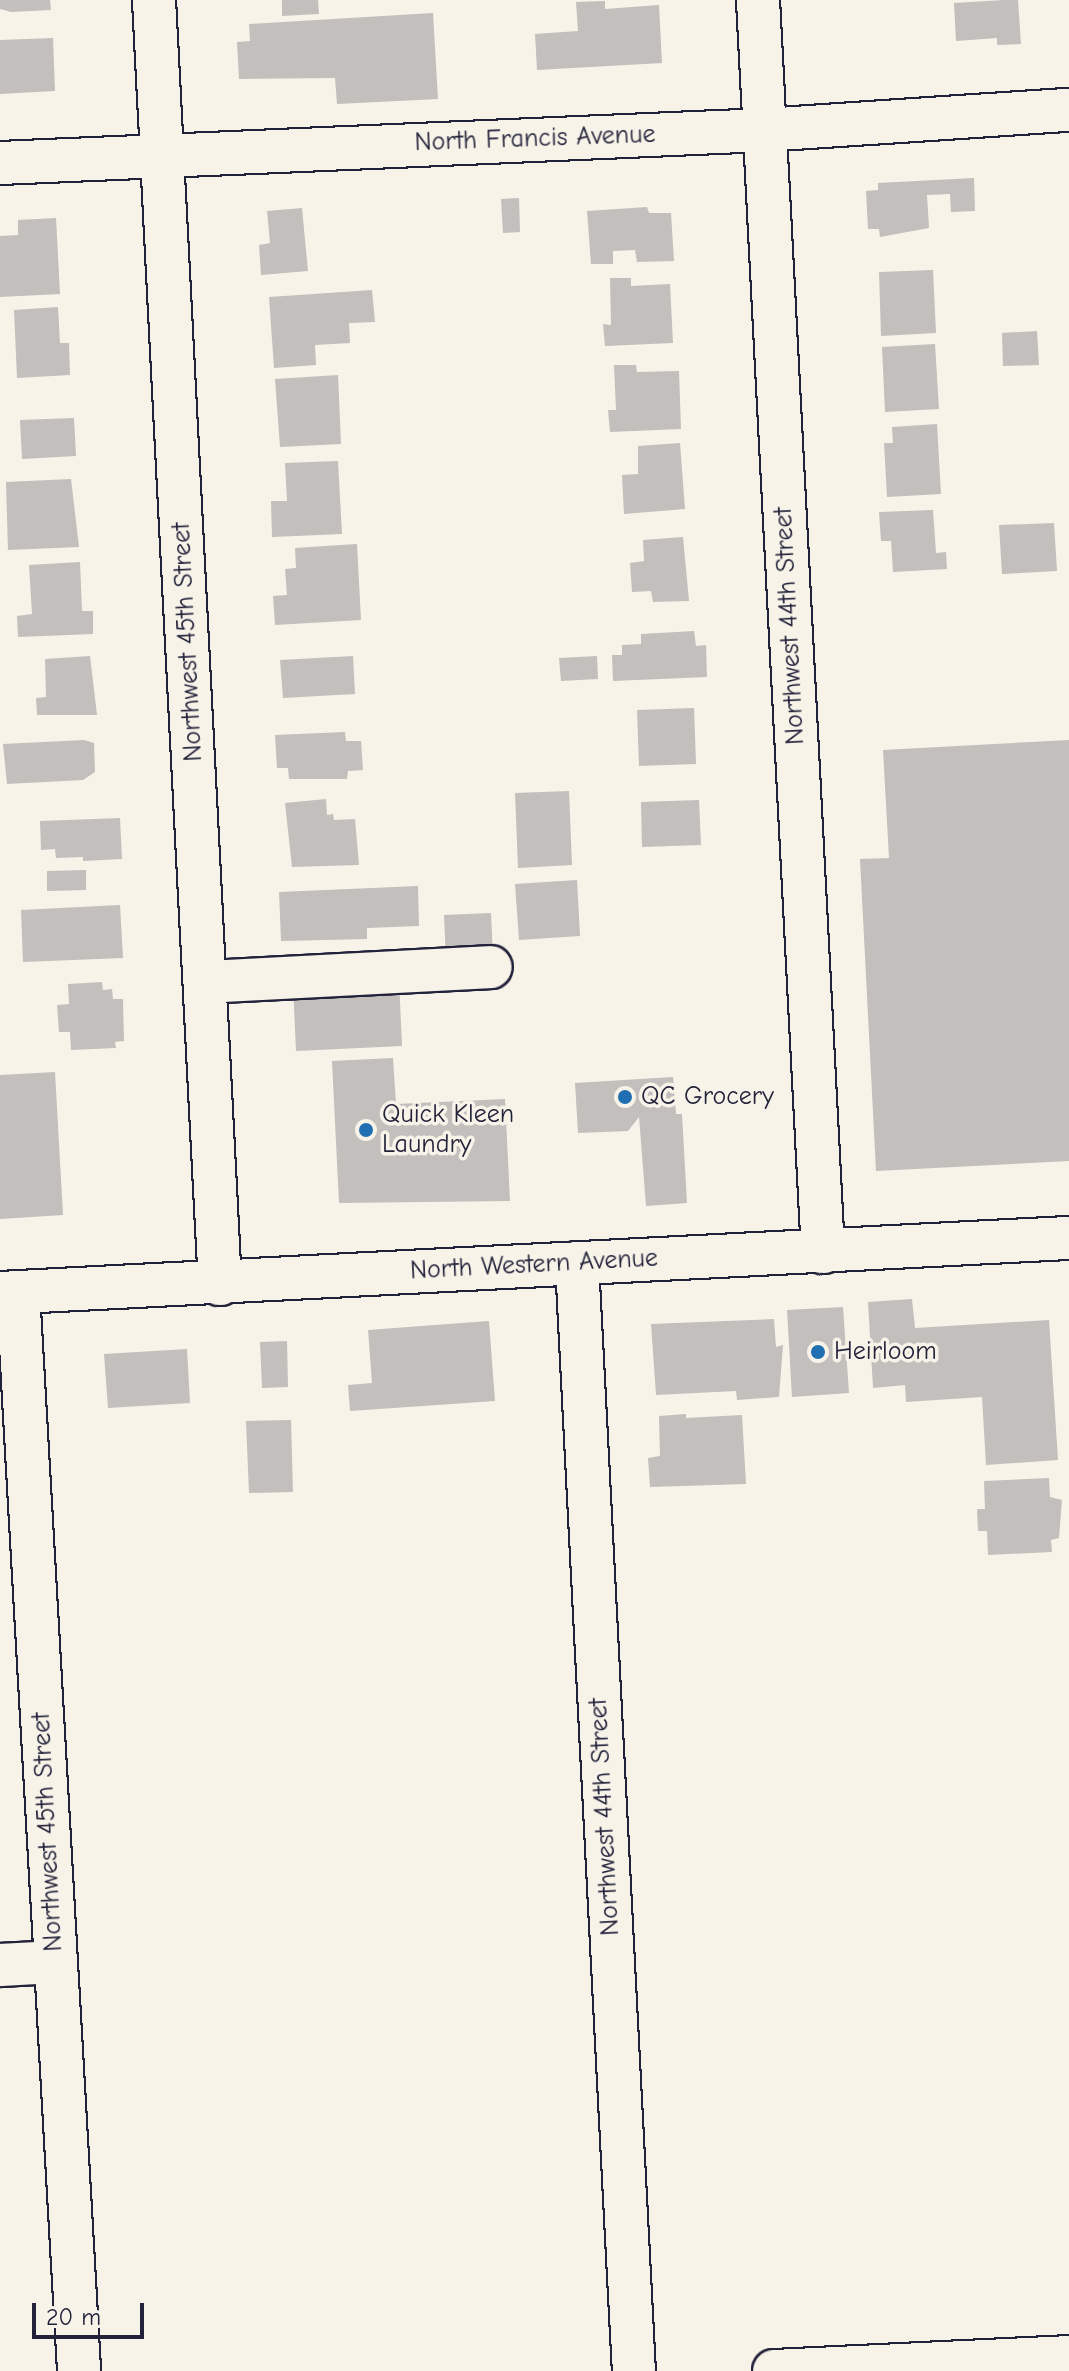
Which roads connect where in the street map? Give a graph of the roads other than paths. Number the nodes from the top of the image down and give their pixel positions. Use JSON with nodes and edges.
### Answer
{"nodes":[{"id":1,"x":154,"y":0,"type":"edge"},
{"id":2,"x":758,"y":0,"type":"edge"},
{"id":3,"x":1069,"y":110,"type":"edge"},
{"id":4,"x":764,"y":130,"type":"junction"},
{"id":5,"x":162,"y":154,"type":"junction"},
{"id":6,"x":0,"y":163,"type":"edge"},
{"id":7,"x":491,"y":967,"type":"dead end"},
{"id":8,"x":205,"y":982,"type":"junction"},
{"id":9,"x":1069,"y":1238,"type":"edge"},
{"id":10,"x":823,"y":1252,"type":"junction"},
{"id":11,"x":577,"y":1263,"type":"junction"},
{"id":12,"x":220,"y":1284,"type":"junction"},
{"id":13,"x":9,"y":1293,"type":"edge"},
{"id":14,"x":55,"y":1962,"type":"junction"},
{"id":15,"x":0,"y":1965,"type":"edge"},
{"id":16,"x":1069,"y":2357,"type":"edge"},
{"id":17,"x":79,"y":2371,"type":"edge"},
{"id":18,"x":634,"y":2371,"type":"edge"},
{"id":19,"x":774,"y":2371,"type":"edge"}],
"edges":[{"from":1,"to":5,"type":"street","name":"Northwest 45th Street"},
{"from":2,"to":4,"type":"street","name":"Northwest 44th Street"},
{"from":3,"to":4,"type":"street","name":"North Francis Avenue"},
{"from":4,"to":5,"type":"street","name":"North Francis Avenue"},
{"from":4,"to":10,"type":"street","name":"Northwest 44th Street"},
{"from":5,"to":6,"type":"street","name":"North Francis Avenue"},
{"from":5,"to":8,"type":"street","name":"Northwest 45th Street"},
{"from":7,"to":8,"type":"street"},
{"from":8,"to":12,"type":"street","name":"Northwest 45th Street"},
{"from":9,"to":10,"type":"street","name":"North Western Avenue"},
{"from":10,"to":11,"type":"street","name":"North Western Avenue"},
{"from":11,"to":12,"type":"street","name":"North Western Avenue"},
{"from":11,"to":18,"type":"street","name":"Northwest 44th Street"},
{"from":12,"to":13,"type":"street","name":"North Western Avenue"},
{"from":13,"to":14,"type":"street","name":"Northwest 45th Street"},
{"from":14,"to":15,"type":"street"},
{"from":14,"to":17,"type":"street","name":"Northwest 45th Street"},
{"from":16,"to":19,"type":"street"}]}
